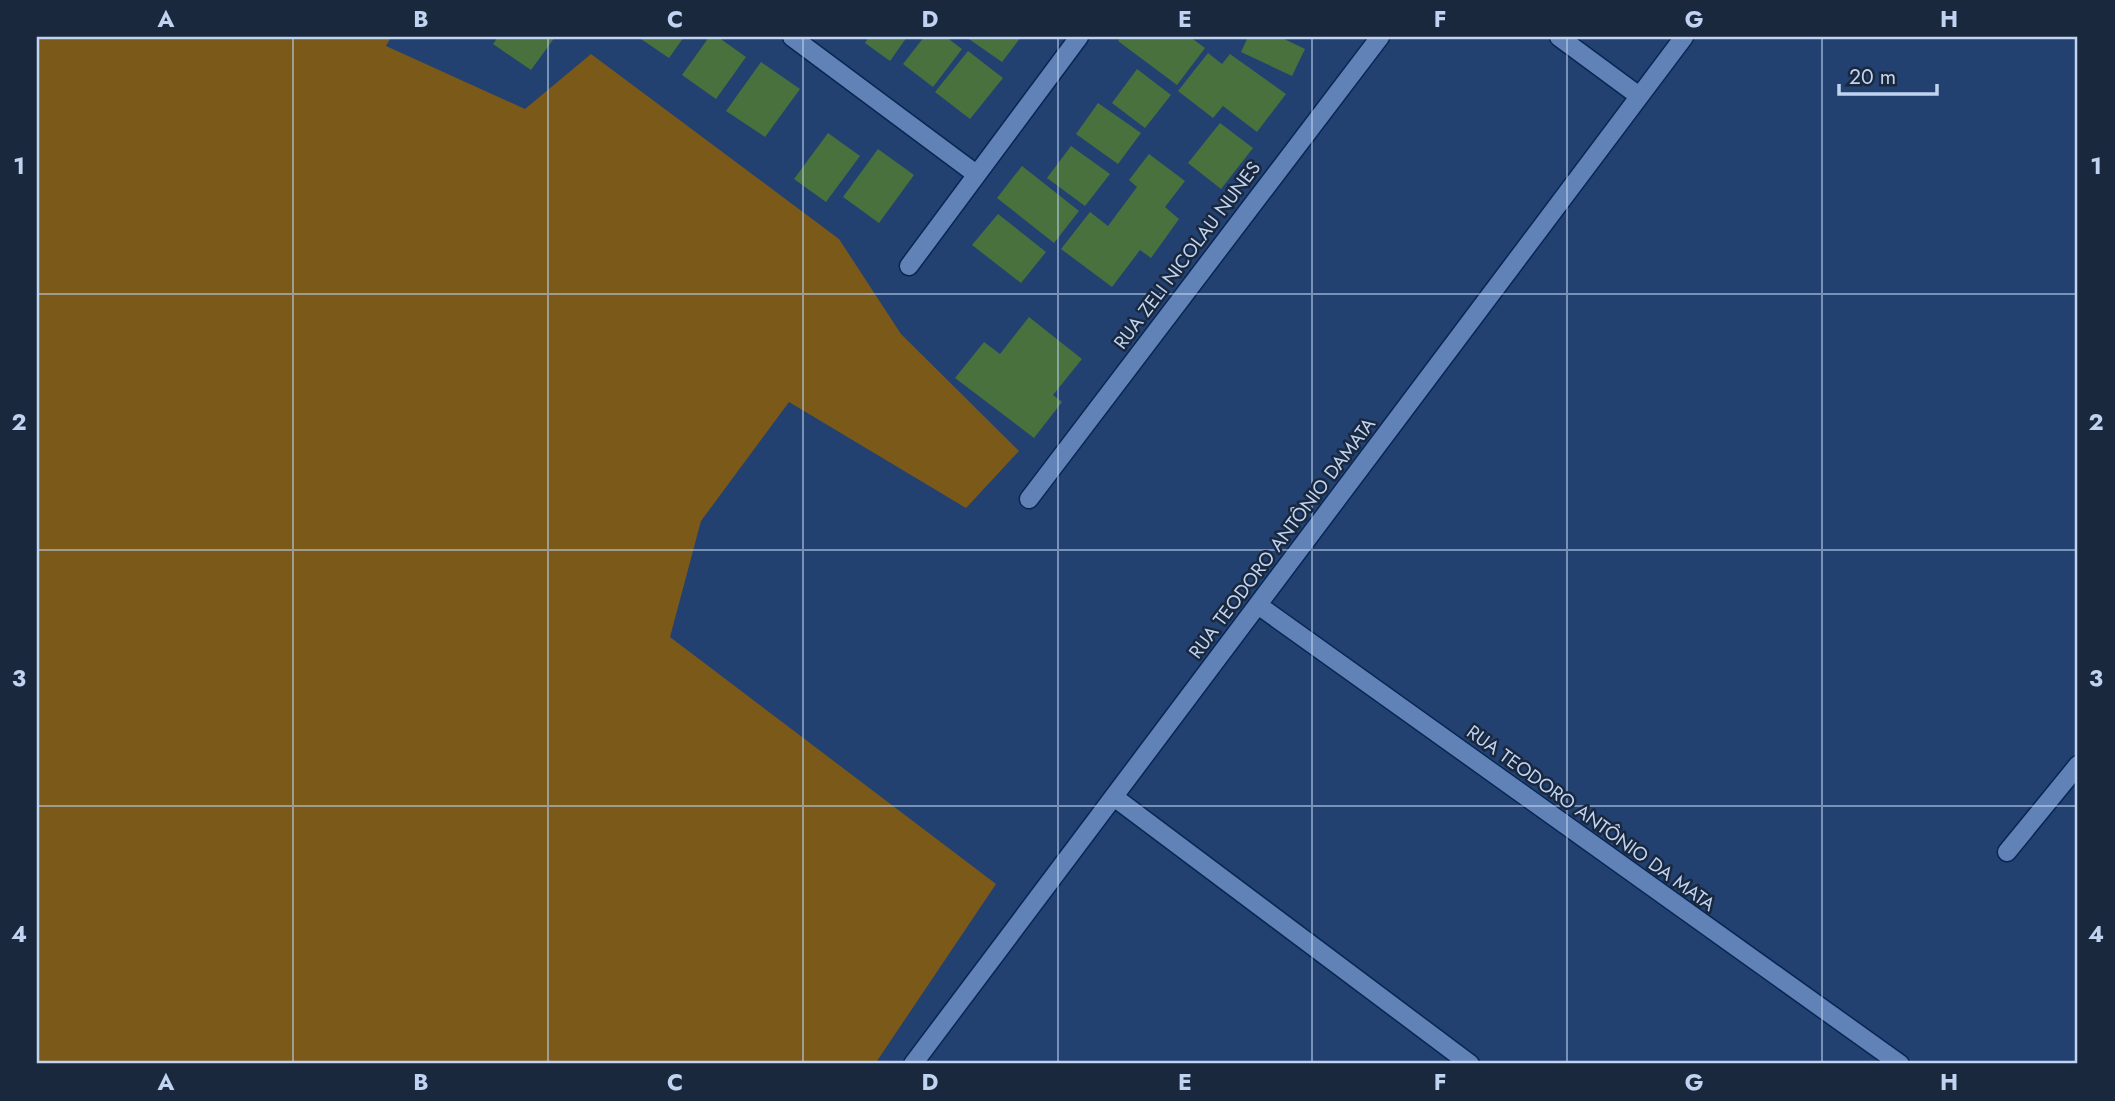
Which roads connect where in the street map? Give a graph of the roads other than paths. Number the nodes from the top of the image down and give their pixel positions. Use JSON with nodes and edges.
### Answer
{"nodes":[{"id":1,"x":792,"y":37,"type":"edge"},
{"id":2,"x":1079,"y":37,"type":"edge"},
{"id":3,"x":1380,"y":37,"type":"edge"},
{"id":4,"x":1559,"y":37,"type":"edge"},
{"id":5,"x":1684,"y":37,"type":"edge"},
{"id":6,"x":1639,"y":96,"type":"junction"},
{"id":7,"x":976,"y":174,"type":"junction"},
{"id":8,"x":909,"y":266,"type":"dead end"},
{"id":9,"x":1029,"y":499,"type":"dead end"},
{"id":10,"x":1258,"y":606,"type":"junction"},
{"id":11,"x":2078,"y":765,"type":"edge"},
{"id":12,"x":1114,"y":797,"type":"junction"},
{"id":13,"x":2007,"y":852,"type":"dead end"},
{"id":14,"x":913,"y":1064,"type":"edge"},
{"id":15,"x":1470,"y":1064,"type":"edge"},
{"id":16,"x":1900,"y":1064,"type":"edge"}],
"edges":[{"from":1,"to":7,"type":"street"},
{"from":2,"to":7,"type":"street"},
{"from":3,"to":9,"type":"street","name":"RUA ZELI NICOLAU NUNES"},
{"from":4,"to":6,"type":"street"},
{"from":5,"to":6,"type":"street","name":"RUA TEODORO ANTÔNIO DAMATA"},
{"from":6,"to":10,"type":"street","name":"RUA TEODORO ANTÔNIO DAMATA"},
{"from":7,"to":8,"type":"street"},
{"from":10,"to":12,"type":"street","name":"RUA TEODORO ANTÔNIO DAMATA"},
{"from":10,"to":16,"type":"street","name":"RUA TEODORO ANTÔNIO DA MATA"},
{"from":11,"to":13,"type":"street"},
{"from":12,"to":14,"type":"street","name":"RUA TEODORO ANTÔNIO DAMATA"},
{"from":12,"to":15,"type":"street"}]}
